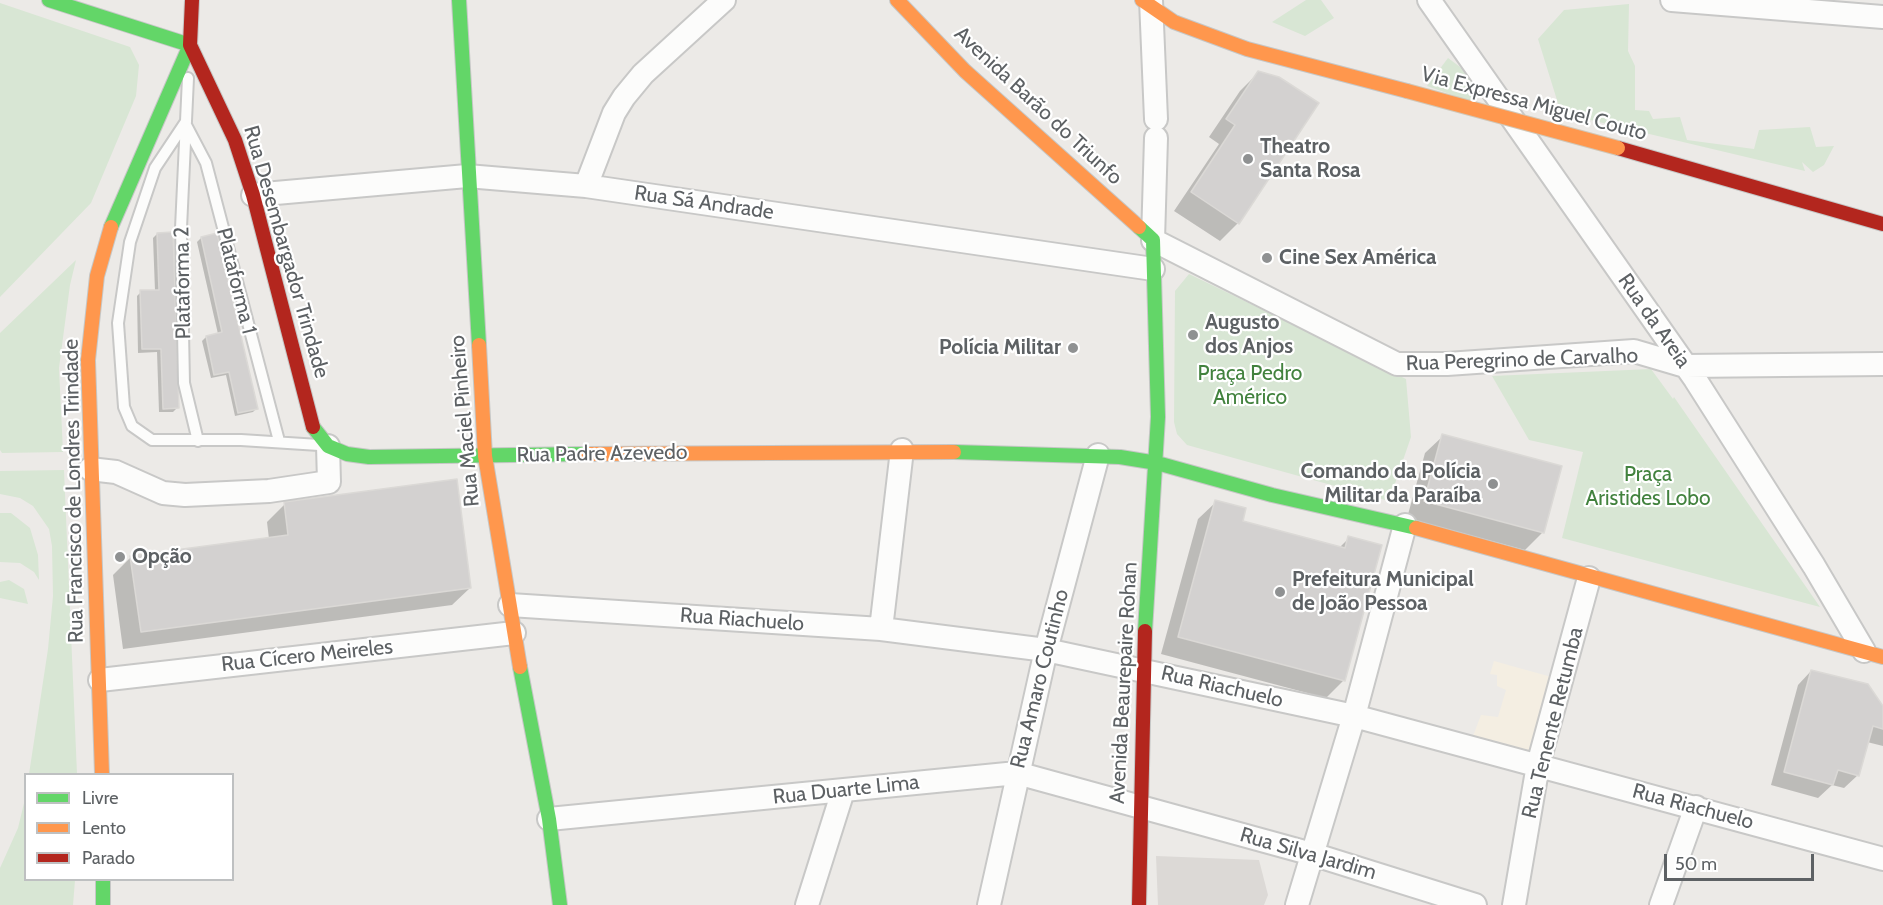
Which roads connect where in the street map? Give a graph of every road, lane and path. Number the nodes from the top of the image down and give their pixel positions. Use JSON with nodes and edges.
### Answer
{"nodes":[{"id":1,"x":49,"y":0,"type":"edge"},
{"id":2,"x":192,"y":0,"type":"edge"},
{"id":3,"x":459,"y":0,"type":"edge"},
{"id":4,"x":724,"y":0,"type":"edge"},
{"id":5,"x":897,"y":0,"type":"edge"},
{"id":6,"x":1429,"y":0,"type":"edge"},
{"id":7,"x":1672,"y":0,"type":"edge"},
{"id":8,"x":1147,"y":3,"type":"edge"},
{"id":9,"x":1883,"y":17,"type":"edge"},
{"id":10,"x":190,"y":45,"type":"junction"},
{"id":11,"x":185,"y":123,"type":"junction"},
{"id":12,"x":467,"y":176,"type":"junction"},
{"id":13,"x":586,"y":186,"type":"junction"},
{"id":14,"x":253,"y":195,"type":"junction"},
{"id":15,"x":1883,"y":224,"type":"edge"},
{"id":16,"x":1153,"y":240,"type":"junction"},
{"id":17,"x":1153,"y":269,"type":"junction"},
{"id":18,"x":1883,"y":364,"type":"edge"},
{"id":19,"x":1685,"y":366,"type":"junction"},
{"id":20,"x":198,"y":441,"type":"junction"},
{"id":21,"x":279,"y":441,"type":"junction"},
{"id":22,"x":328,"y":446,"type":"junction"},
{"id":23,"x":902,"y":450,"type":"junction"},
{"id":24,"x":1098,"y":455,"type":"junction"},
{"id":25,"x":485,"y":456,"type":"junction"},
{"id":26,"x":1157,"y":464,"type":"junction"},
{"id":27,"x":90,"y":469,"type":"junction"},
{"id":28,"x":1405,"y":525,"type":"junction"},
{"id":29,"x":1589,"y":578,"type":"junction"},
{"id":30,"x":510,"y":605,"type":"junction"},
{"id":31,"x":881,"y":629,"type":"junction"},
{"id":32,"x":514,"y":633,"type":"junction"},
{"id":33,"x":1047,"y":650,"type":"junction"},
{"id":34,"x":1873,"y":654,"type":"edge"},
{"id":35,"x":1143,"y":669,"type":"junction"},
{"id":36,"x":100,"y":680,"type":"junction"},
{"id":37,"x":1354,"y":716,"type":"junction"},
{"id":38,"x":1538,"y":765,"type":"junction"},
{"id":39,"x":102,"y":773,"type":"edge"},
{"id":40,"x":1017,"y":773,"type":"junction"},
{"id":41,"x":843,"y":791,"type":"junction"},
{"id":42,"x":1139,"y":806,"type":"junction"},
{"id":43,"x":1696,"y":807,"type":"junction"},
{"id":44,"x":549,"y":819,"type":"junction"},
{"id":45,"x":1312,"y":854,"type":"junction"},
{"id":46,"x":1883,"y":859,"type":"edge"},
{"id":47,"x":103,"y":881,"type":"edge"},
{"id":48,"x":104,"y":905,"type":"edge"},
{"id":49,"x":560,"y":905,"type":"edge"},
{"id":50,"x":807,"y":905,"type":"edge"},
{"id":51,"x":989,"y":905,"type":"edge"},
{"id":52,"x":1139,"y":905,"type":"edge"},
{"id":53,"x":1297,"y":905,"type":"edge"},
{"id":54,"x":1475,"y":905,"type":"edge"},
{"id":55,"x":1514,"y":905,"type":"edge"},
{"id":56,"x":1661,"y":905,"type":"edge"}],
"edges":[{"from":1,"to":10,"type":"main road"},
{"from":2,"to":10,"type":"main road","name":"Rua Desembargador Trindade"},
{"from":3,"to":12,"type":"main road","name":"Rua Maciel Pinheiro"},
{"from":4,"to":13,"type":"street"},
{"from":5,"to":16,"type":"main road","name":"Avenida Barão do Triunfo"},
{"from":6,"to":19,"type":"street","name":"Rua da Areia"},
{"from":7,"to":9,"type":"street"},
{"from":8,"to":15,"type":"main road","name":"Via Expressa Miguel Couto","bridge":true},
{"from":8,"to":16,"type":"street"},
{"from":10,"to":11,"type":"lane","name":"Plataforma 2"},
{"from":10,"to":14,"type":"main road","name":"Rua Desembargador Trindade"},
{"from":10,"to":27,"type":"main road","name":"Rua Francisco de Londres Trindade"},
{"from":11,"to":20,"type":"lane","name":"Plataforma 2"},
{"from":11,"to":20,"type":"lane"},
{"from":11,"to":21,"type":"lane","name":"Plataforma 1"},
{"from":12,"to":13,"type":"street","name":"Rua Sá Andrade"},
{"from":12,"to":14,"type":"street","name":"Rua Sá Andrade"},
{"from":12,"to":25,"type":"main road","name":"Rua Maciel Pinheiro"},
{"from":13,"to":17,"type":"street","name":"Rua Sá Andrade"},
{"from":14,"to":22,"type":"main road","name":"Rua Desembargador Trindade"},
{"from":16,"to":17,"type":"main road"},
{"from":16,"to":19,"type":"street","name":"Rua Peregrino de Carvalho"},
{"from":17,"to":26,"type":"main road"},
{"from":18,"to":19,"type":"street","name":"Rua Peregrino de Carvalho"},
{"from":19,"to":34,"type":"street","name":"Rua da Areia"},
{"from":20,"to":21,"type":"lane"},
{"from":21,"to":22,"type":"lane"},
{"from":22,"to":25,"type":"main road","name":"Rua Padre Azevedo"},
{"from":22,"to":27,"type":"street"},
{"from":23,"to":24,"type":"main road","name":"Rua Padre Azevedo"},
{"from":23,"to":25,"type":"main road","name":"Rua Padre Azevedo"},
{"from":23,"to":31,"type":"street"},
{"from":24,"to":26,"type":"main road","name":"Rua Padre Azevedo"},
{"from":24,"to":33,"type":"street","name":"Rua Amaro Coutinho"},
{"from":25,"to":30,"type":"main road","name":"Rua Maciel Pinheiro"},
{"from":26,"to":28,"type":"main road"},
{"from":26,"to":35,"type":"main road","name":"Avenida Beaurepaire Rohan"},
{"from":27,"to":36,"type":"main road","name":"Rua Francisco de Londres Trindade"},
{"from":28,"to":29,"type":"main road"},
{"from":28,"to":37,"type":"street"},
{"from":29,"to":34,"type":"main road"},
{"from":29,"to":38,"type":"street","name":"Rua Tenente Retumba"},
{"from":30,"to":31,"type":"street","name":"Rua Riachuelo"},
{"from":30,"to":32,"type":"main road","name":"Rua Maciel Pinheiro"},
{"from":31,"to":33,"type":"street","name":"Rua Riachuelo"},
{"from":32,"to":36,"type":"street","name":"Rua Cícero Meireles"},
{"from":32,"to":44,"type":"main road","name":"Rua Maciel Pinheiro"},
{"from":33,"to":35,"type":"street","name":"Rua Riachuelo"},
{"from":33,"to":40,"type":"street","name":"Rua Amaro Coutinho"},
{"from":35,"to":37,"type":"street","name":"Rua Riachuelo"},
{"from":35,"to":42,"type":"main road","name":"Avenida Beaurepaire Rohan"},
{"from":36,"to":39,"type":"main road","name":"Rua Francisco de Londres Trindade"},
{"from":37,"to":38,"type":"street","name":"Rua Riachuelo"},
{"from":37,"to":45,"type":"street"},
{"from":38,"to":43,"type":"street","name":"Rua Riachuelo"},
{"from":38,"to":55,"type":"street","name":"Rua Tenente Retumba"},
{"from":40,"to":41,"type":"street","name":"Rua Duarte Lima"},
{"from":40,"to":42,"type":"street","name":"Rua Duarte Lima"},
{"from":40,"to":51,"type":"street","name":"Rua Amaro Coutinho"},
{"from":41,"to":44,"type":"street","name":"Rua Duarte Lima"},
{"from":41,"to":50,"type":"street"},
{"from":42,"to":45,"type":"street","name":"Rua Silva Jardim"},
{"from":42,"to":52,"type":"main road","name":"Avenida Beaurepaire Rohan"},
{"from":43,"to":46,"type":"street","name":"Rua Riachuelo"},
{"from":43,"to":56,"type":"street"},
{"from":44,"to":49,"type":"main road","name":"Rua Maciel Pinheiro"},
{"from":45,"to":53,"type":"street"},
{"from":45,"to":54,"type":"street","name":"Rua Silva Jardim"},
{"from":47,"to":48,"type":"main road"}]}
